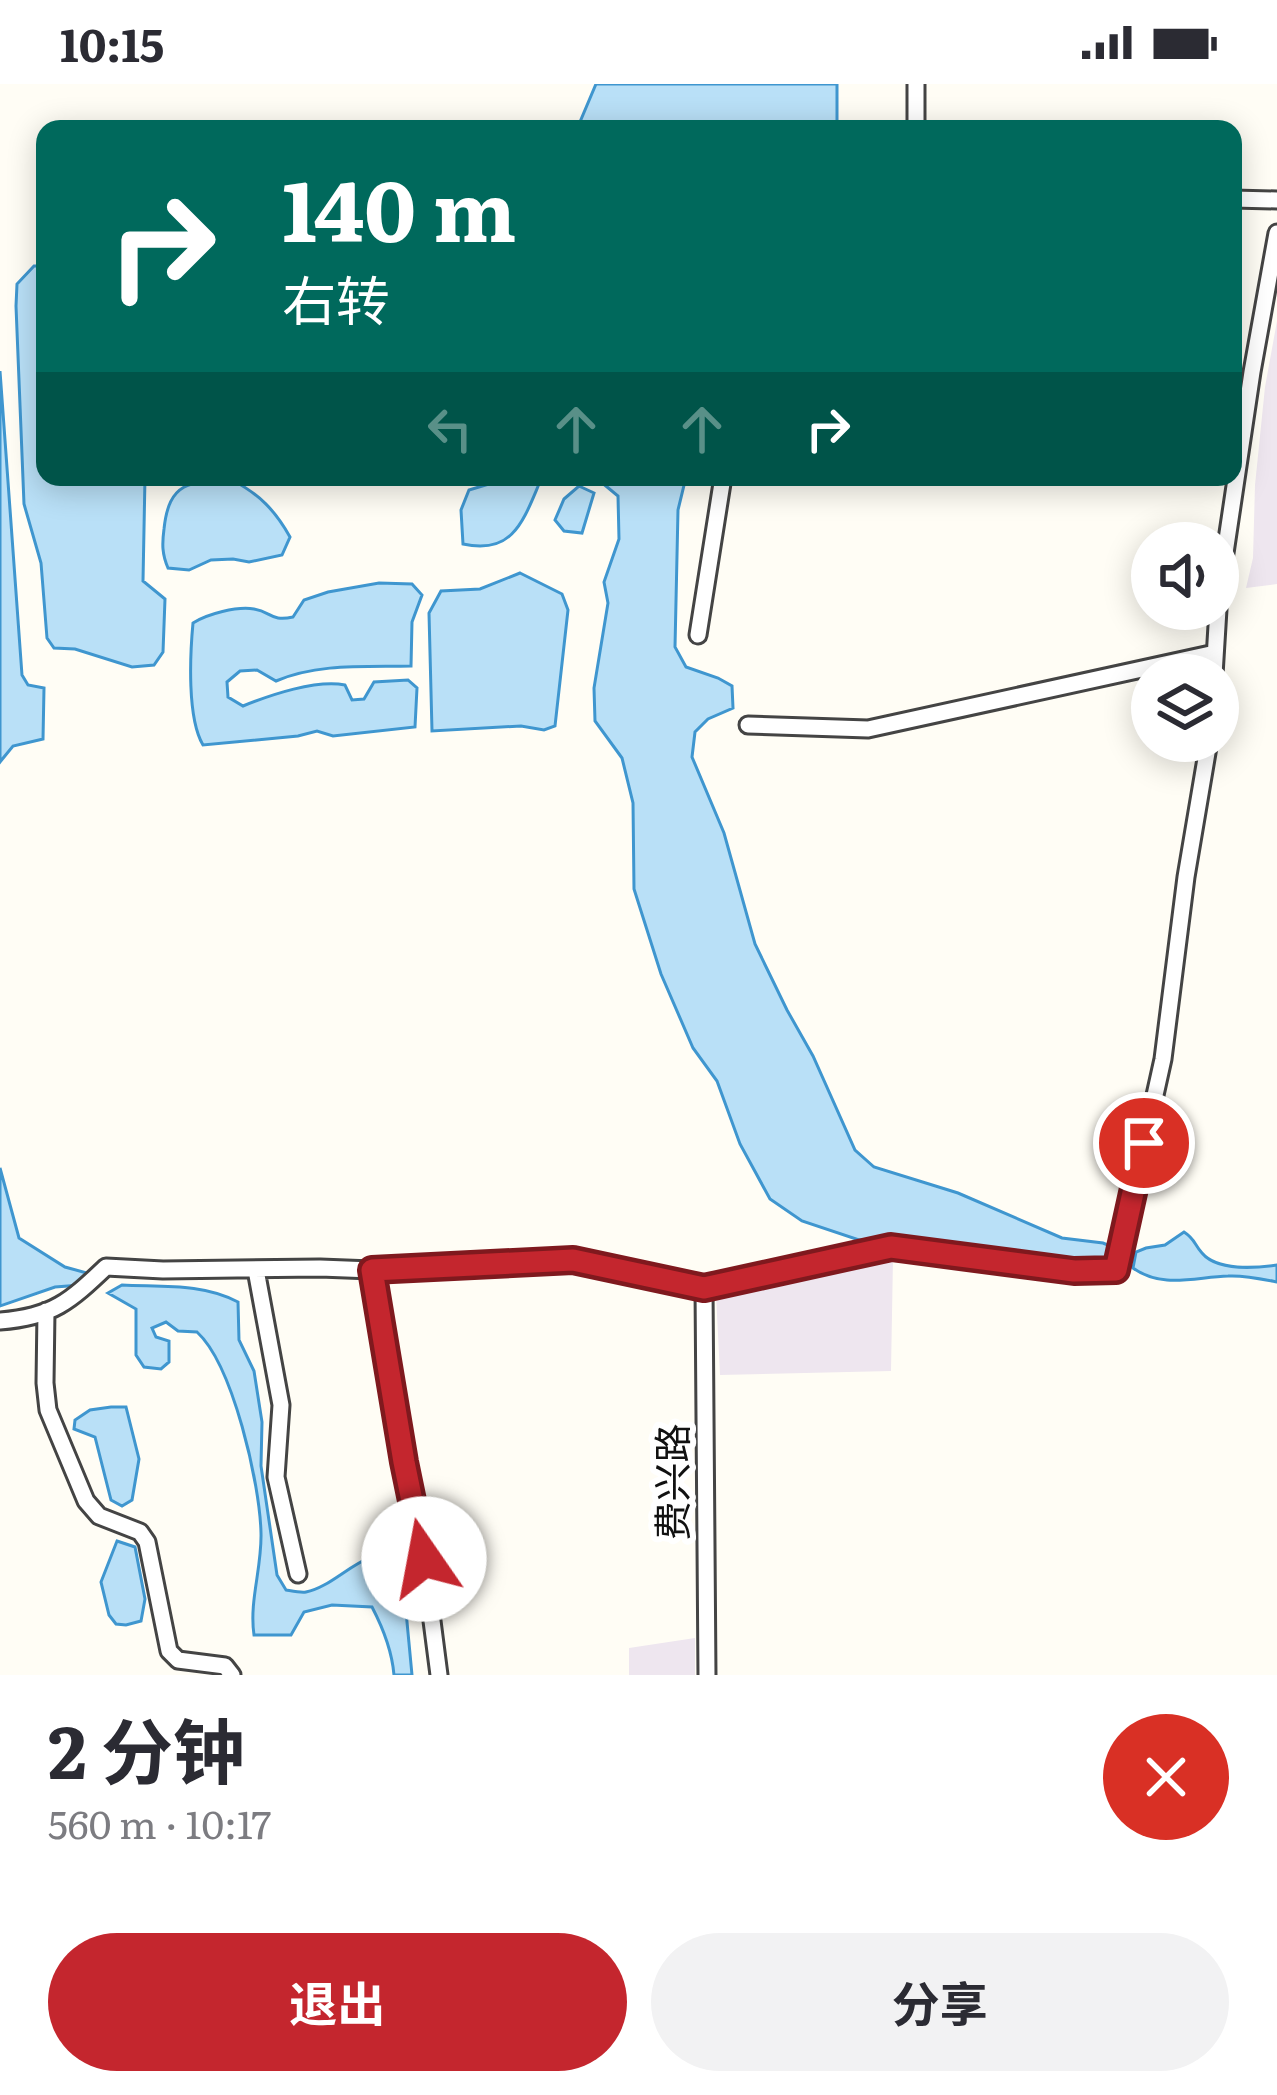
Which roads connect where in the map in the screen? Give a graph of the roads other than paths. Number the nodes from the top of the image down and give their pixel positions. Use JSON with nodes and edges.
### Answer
{"nodes":[{"id":1,"x":916,"y":84,"type":"edge"},
{"id":2,"x":916,"y":120,"type":"edge"},
{"id":3,"x":1242,"y":199,"type":"edge"},
{"id":4,"x":1277,"y":200,"type":"edge"},
{"id":5,"x":1277,"y":233,"type":"edge"},
{"id":6,"x":1242,"y":439,"type":"edge"},
{"id":7,"x":722,"y":486,"type":"edge"},
{"id":8,"x":1235,"y":486,"type":"edge"},
{"id":9,"x":1230,"y":522,"type":"edge"},
{"id":10,"x":1216,"y":630,"type":"edge"},
{"id":11,"x":698,"y":635,"type":"dead end"},
{"id":12,"x":1215,"y":653,"type":"joint"},
{"id":13,"x":748,"y":725,"type":"dead end"},
{"id":14,"x":1205,"y":762,"type":"edge"},
{"id":15,"x":256,"y":1270,"type":"junction"},
{"id":16,"x":372,"y":1270,"type":"junction"},
{"id":17,"x":704,"y":1288,"type":"junction"},
{"id":18,"x":46,"y":1311,"type":"junction"},
{"id":19,"x":0,"y":1321,"type":"edge"},
{"id":20,"x":298,"y":1574,"type":"dead end"},
{"id":21,"x":232,"y":1675,"type":"edge"},
{"id":22,"x":440,"y":1675,"type":"edge"},
{"id":23,"x":707,"y":1675,"type":"edge"}],
"edges":[{"from":1,"to":2,"type":"street"},
{"from":3,"to":4,"type":"street"},
{"from":5,"to":6,"type":"street"},
{"from":7,"to":11,"type":"street"},
{"from":8,"to":9,"type":"street"},
{"from":10,"to":12,"type":"street"},
{"from":12,"to":13,"type":"street"},
{"from":14,"to":17,"type":"street"},
{"from":15,"to":16,"type":"street"},
{"from":15,"to":18,"type":"street"},
{"from":15,"to":20,"type":"street"},
{"from":16,"to":17,"type":"street"},
{"from":16,"to":22,"type":"street"},
{"from":17,"to":23,"type":"street","name":"费兴路"},
{"from":18,"to":19,"type":"street"},
{"from":18,"to":21,"type":"street"}]}
